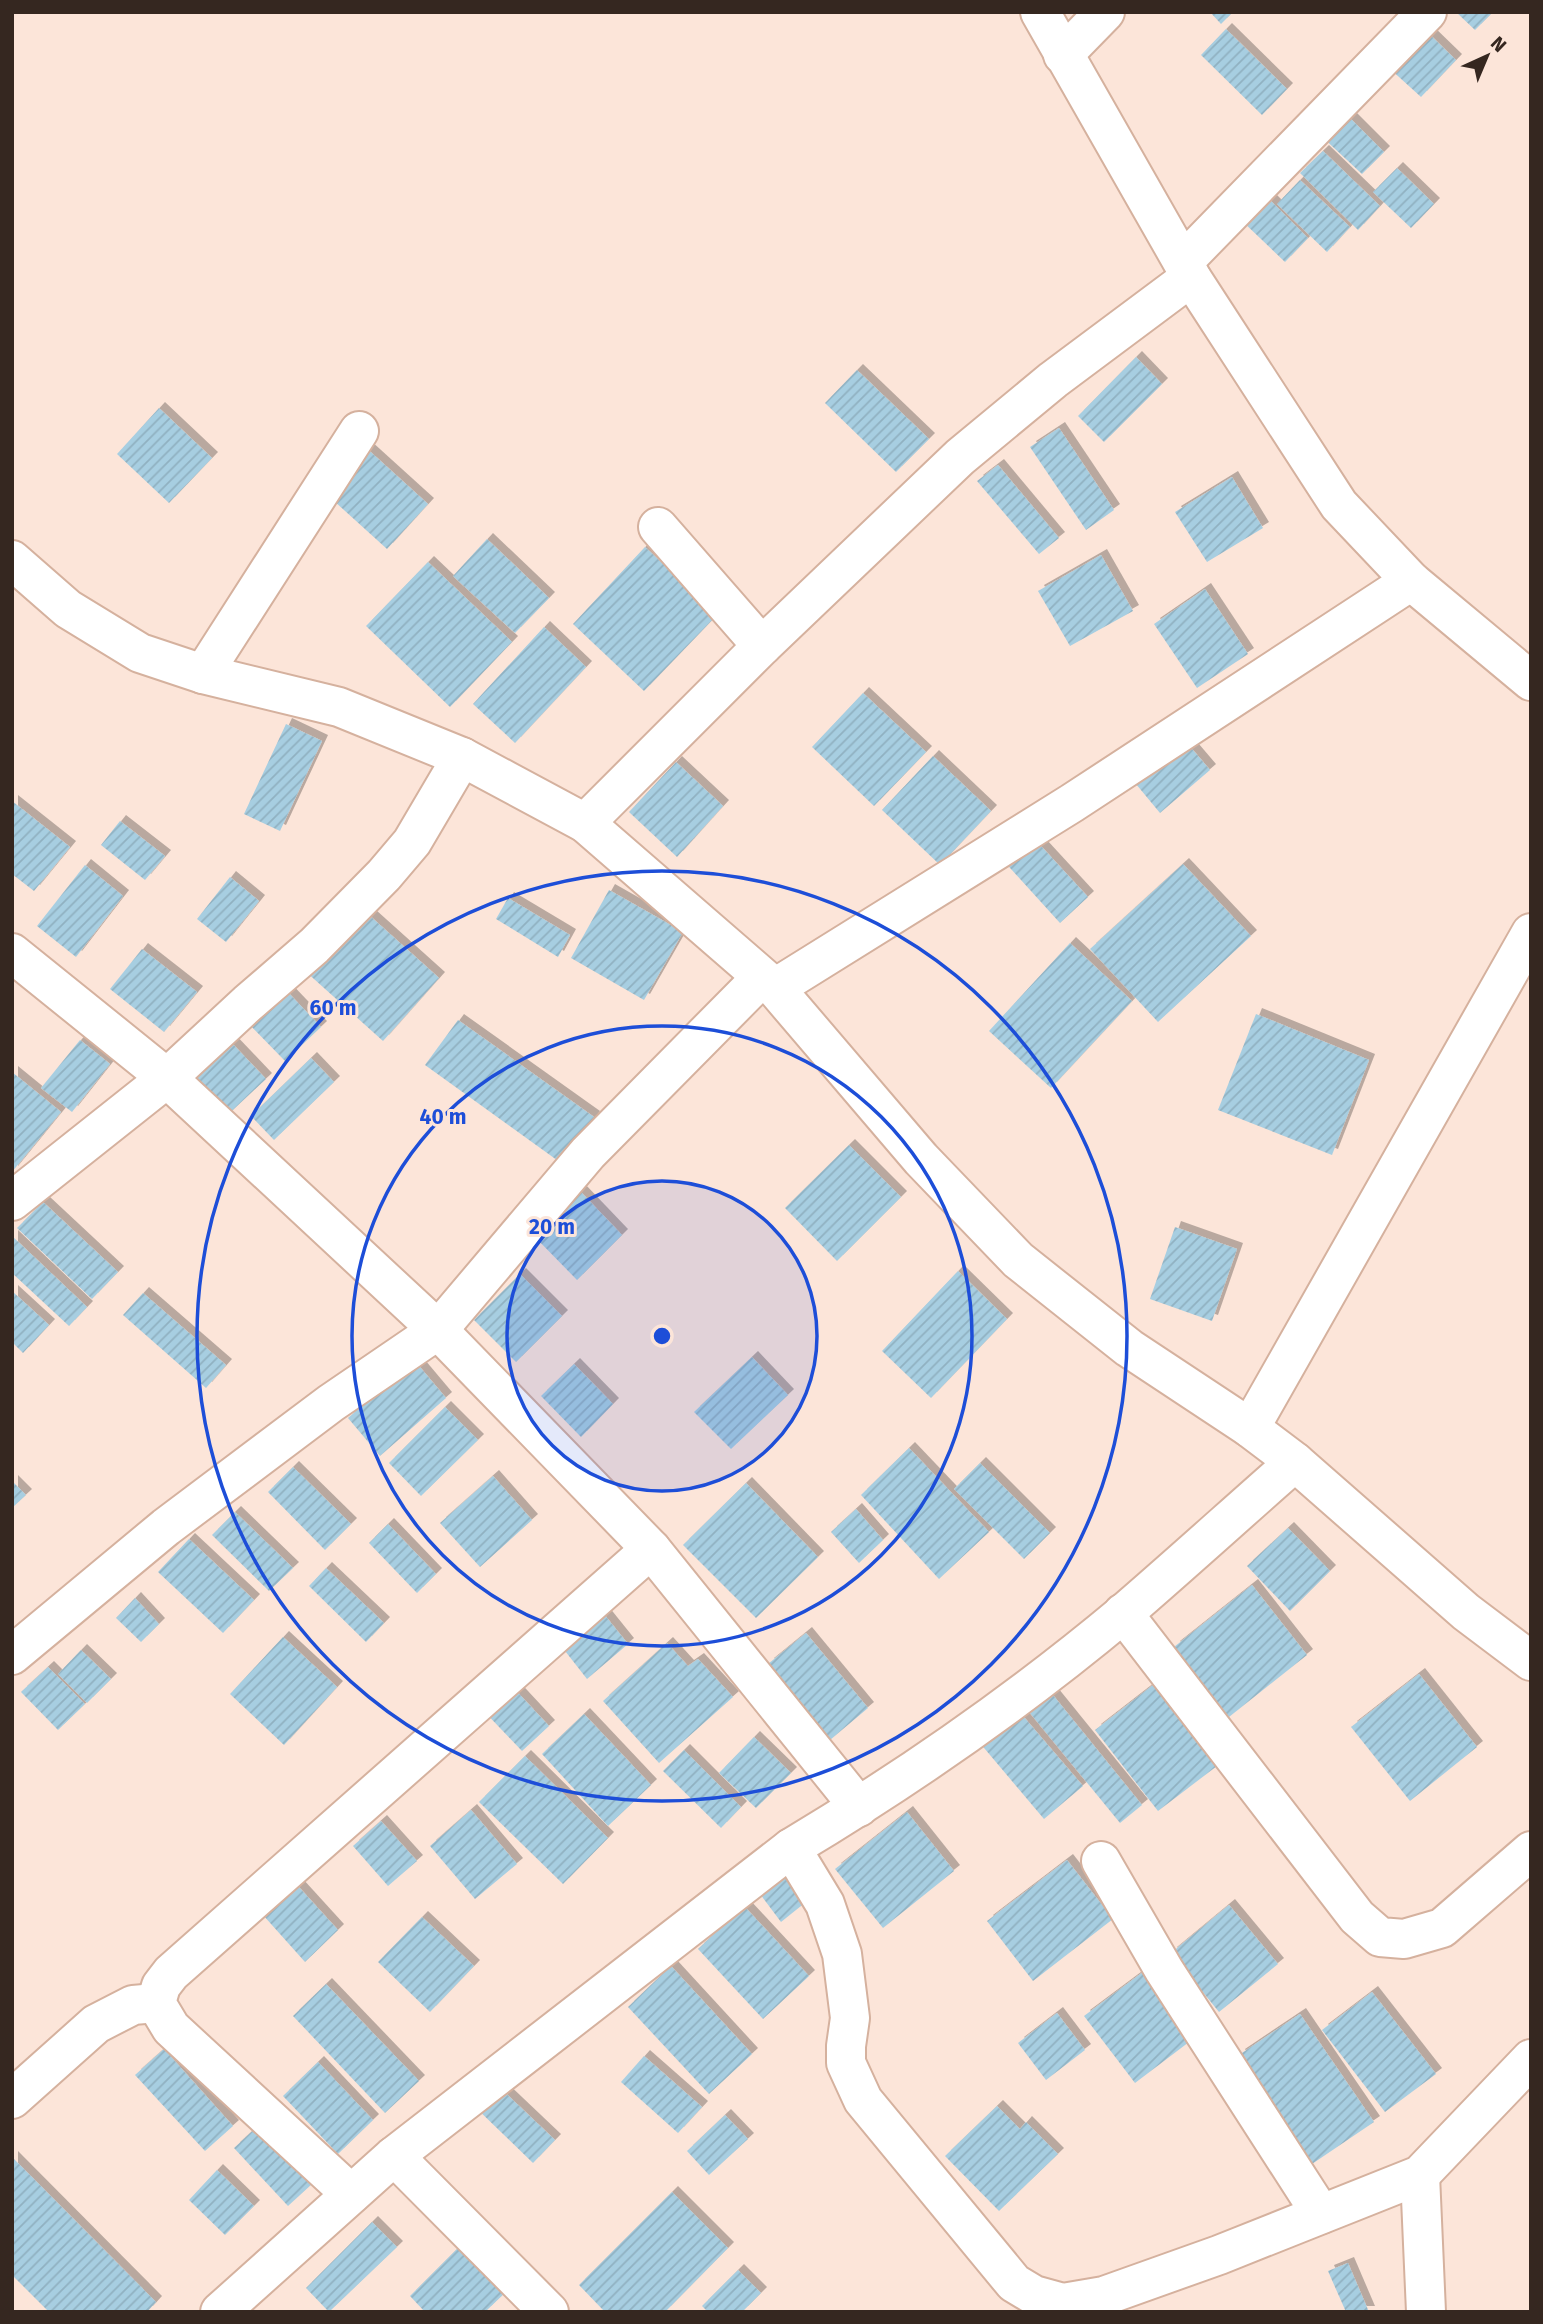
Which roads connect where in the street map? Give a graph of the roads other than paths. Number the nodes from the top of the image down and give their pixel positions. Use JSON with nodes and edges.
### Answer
{"nodes":[{"id":1,"x":1040,"y":12,"type":"edge"},
{"id":2,"x":1105,"y":12,"type":"edge"},
{"id":3,"x":1427,"y":12,"type":"edge"},
{"id":4,"x":1063,"y":55,"type":"junction"},
{"id":5,"x":1187,"y":269,"type":"junction"},
{"id":6,"x":359,"y":431,"type":"dead end"},
{"id":7,"x":658,"y":527,"type":"dead end"},
{"id":8,"x":12,"y":560,"type":"edge"},
{"id":9,"x":1411,"y":581,"type":"junction"},
{"id":10,"x":762,"y":646,"type":"junction"},
{"id":11,"x":203,"y":674,"type":"junction"},
{"id":12,"x":1531,"y":681,"type":"edge"},
{"id":13,"x":463,"y":757,"type":"junction"},
{"id":14,"x":585,"y":823,"type":"junction"},
{"id":15,"x":1531,"y":933,"type":"edge"},
{"id":16,"x":12,"y":953,"type":"edge"},
{"id":17,"x":768,"y":983,"type":"junction"},
{"id":18,"x":167,"y":1078,"type":"junction"},
{"id":19,"x":12,"y":1201,"type":"edge"},
{"id":20,"x":438,"y":1330,"type":"junction"},
{"id":21,"x":1250,"y":1428,"type":"junction"},
{"id":22,"x":1295,"y":1462,"type":"junction"},
{"id":23,"x":651,"y":1549,"type":"junction"},
{"id":24,"x":1123,"y":1614,"type":"junction"},
{"id":25,"x":12,"y":1655,"type":"edge"},
{"id":26,"x":1531,"y":1661,"type":"edge"},
{"id":27,"x":859,"y":1807,"type":"junction"},
{"id":28,"x":791,"y":1848,"type":"junction"},
{"id":29,"x":1531,"y":1851,"type":"edge"},
{"id":30,"x":1101,"y":1861,"type":"dead end"},
{"id":31,"x":156,"y":2003,"type":"junction"},
{"id":32,"x":1531,"y":2059,"type":"edge"},
{"id":33,"x":12,"y":2099,"type":"edge"},
{"id":34,"x":394,"y":2155,"type":"junction"},
{"id":35,"x":1420,"y":2175,"type":"junction"},
{"id":36,"x":351,"y":2194,"type":"junction"},
{"id":37,"x":1321,"y":2214,"type":"junction"},
{"id":38,"x":220,"y":2312,"type":"edge"},
{"id":39,"x":549,"y":2312,"type":"edge"},
{"id":40,"x":1426,"y":2312,"type":"edge"}],
"edges":[{"from":1,"to":4,"type":"street"},
{"from":2,"to":4,"type":"street"},
{"from":3,"to":5,"type":"street"},
{"from":4,"to":5,"type":"street"},
{"from":5,"to":9,"type":"street"},
{"from":5,"to":10,"type":"street"},
{"from":6,"to":11,"type":"street"},
{"from":7,"to":10,"type":"street"},
{"from":8,"to":11,"type":"street"},
{"from":9,"to":12,"type":"street"},
{"from":9,"to":17,"type":"street"},
{"from":10,"to":14,"type":"street"},
{"from":11,"to":13,"type":"street"},
{"from":13,"to":14,"type":"street"},
{"from":13,"to":18,"type":"street"},
{"from":14,"to":17,"type":"street"},
{"from":15,"to":21,"type":"street"},
{"from":16,"to":18,"type":"street"},
{"from":17,"to":20,"type":"street"},
{"from":17,"to":21,"type":"street"},
{"from":18,"to":19,"type":"street"},
{"from":18,"to":20,"type":"street"},
{"from":20,"to":23,"type":"street"},
{"from":20,"to":25,"type":"street"},
{"from":21,"to":22,"type":"street"},
{"from":22,"to":24,"type":"street"},
{"from":22,"to":26,"type":"street"},
{"from":23,"to":27,"type":"street"},
{"from":23,"to":31,"type":"street"},
{"from":24,"to":27,"type":"street"},
{"from":24,"to":29,"type":"street"},
{"from":27,"to":28,"type":"street"},
{"from":28,"to":34,"type":"street"},
{"from":28,"to":37,"type":"street"},
{"from":30,"to":37,"type":"street"},
{"from":31,"to":33,"type":"street"},
{"from":31,"to":36,"type":"street"},
{"from":32,"to":35,"type":"street"},
{"from":34,"to":36,"type":"street"},
{"from":34,"to":39,"type":"street"},
{"from":35,"to":37,"type":"street"},
{"from":35,"to":40,"type":"street"},
{"from":36,"to":38,"type":"street"}]}
